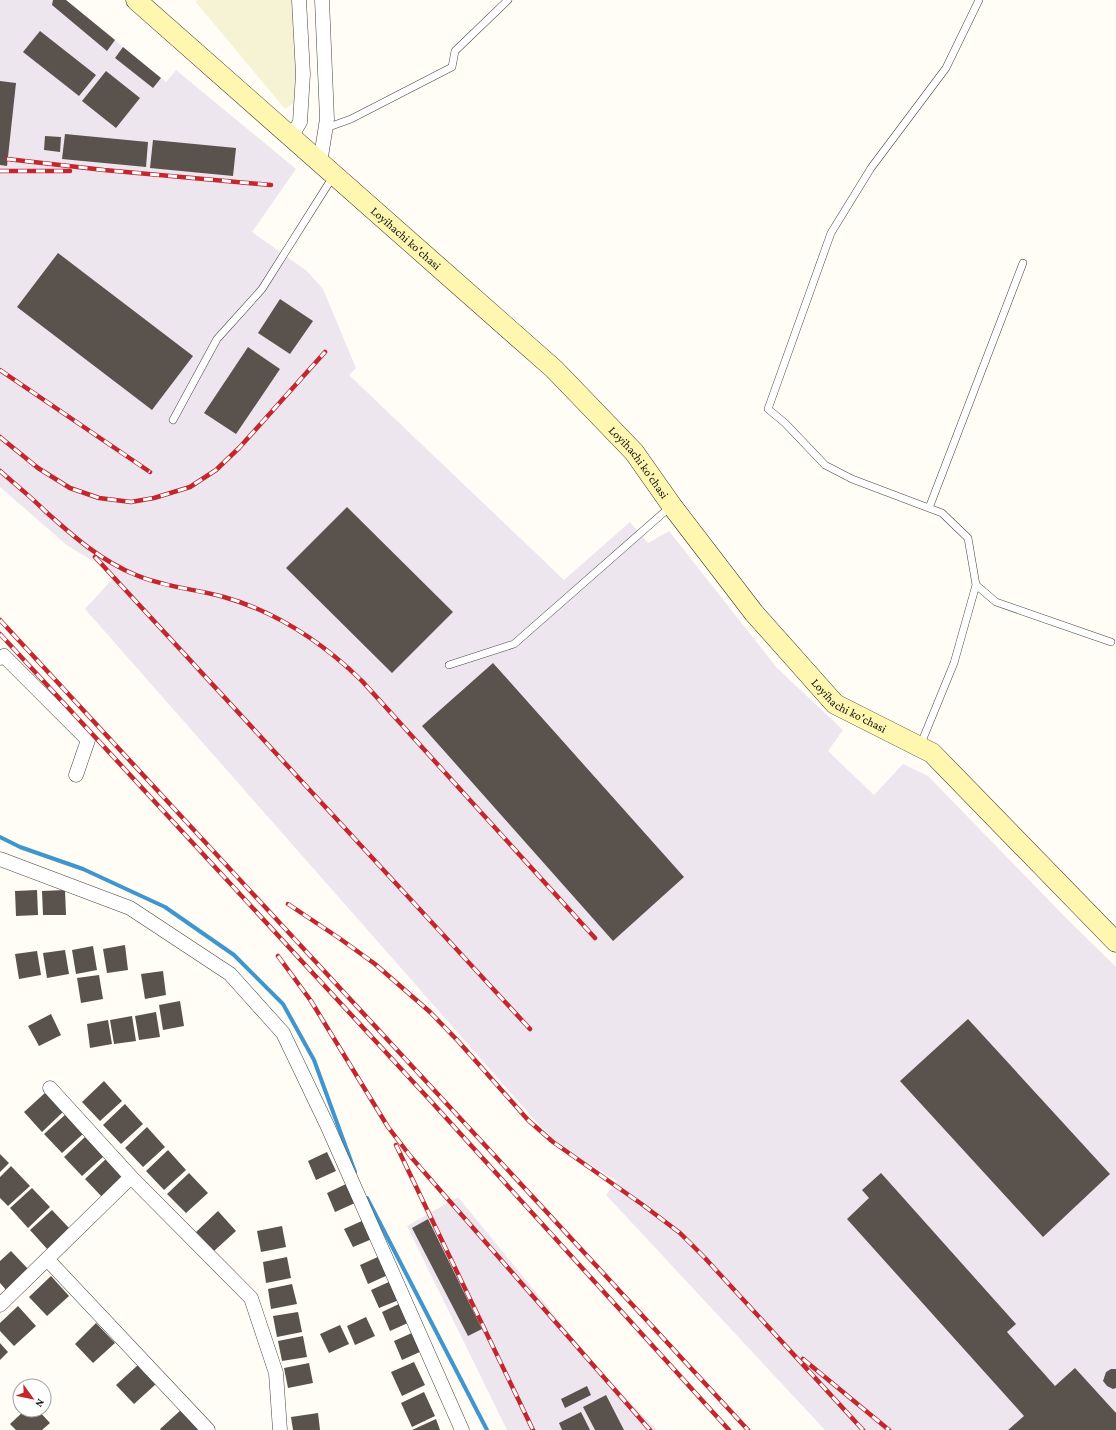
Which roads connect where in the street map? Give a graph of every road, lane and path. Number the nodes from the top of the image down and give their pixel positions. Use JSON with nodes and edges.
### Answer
{"nodes":[{"id":1,"x":136,"y":0,"type":"edge"},
{"id":2,"x":299,"y":0,"type":"edge"},
{"id":3,"x":322,"y":0,"type":"edge"},
{"id":4,"x":508,"y":0,"type":"edge"},
{"id":5,"x":979,"y":0,"type":"edge"},
{"id":6,"x":325,"y":128,"type":"junction"},
{"id":7,"x":291,"y":137,"type":"junction"},
{"id":8,"x":327,"y":169,"type":"junction"},
{"id":9,"x":1022,"y":264,"type":"dead end"},
{"id":10,"x":174,"y":420,"type":"dead end"},
{"id":11,"x":672,"y":506,"type":"junction"},
{"id":12,"x":929,"y":508,"type":"junction"},
{"id":13,"x":976,"y":585,"type":"junction"},
{"id":14,"x":1111,"y":642,"type":"dead end"},
{"id":15,"x":0,"y":658,"type":"edge"},
{"id":16,"x":449,"y":665,"type":"dead end"},
{"id":17,"x":920,"y":746,"type":"junction"},
{"id":18,"x":76,"y":775,"type":"dead end"},
{"id":19,"x":0,"y":859,"type":"edge"},
{"id":20,"x":1116,"y":942,"type":"edge"},
{"id":21,"x":50,"y":1088,"type":"dead end"},
{"id":22,"x":131,"y":1177,"type":"junction"},
{"id":23,"x":48,"y":1259,"type":"junction"},
{"id":24,"x":0,"y":1305,"type":"edge"},
{"id":25,"x":208,"y":1430,"type":"edge"},
{"id":26,"x":280,"y":1430,"type":"edge"},
{"id":27,"x":462,"y":1430,"type":"edge"}],
"edges":[{"from":1,"to":7,"type":"street","name":"Loyihachi ko'chasi"},
{"from":2,"to":7,"type":"street"},
{"from":3,"to":6,"type":"street"},
{"from":4,"to":6,"type":"lane"},
{"from":5,"to":12,"type":"lane"},
{"from":6,"to":8,"type":"street"},
{"from":7,"to":8,"type":"street","name":"Loyihachi ko'chasi"},
{"from":8,"to":10,"type":"lane"},
{"from":8,"to":11,"type":"street","name":"Loyihachi ko'chasi"},
{"from":9,"to":12,"type":"lane"},
{"from":11,"to":16,"type":"lane"},
{"from":11,"to":17,"type":"street","name":"Loyihachi ko'chasi"},
{"from":12,"to":13,"type":"lane"},
{"from":13,"to":14,"type":"lane"},
{"from":13,"to":17,"type":"lane"},
{"from":15,"to":18,"type":"street"},
{"from":17,"to":20,"type":"street","name":"Loyihachi ko'chasi"},
{"from":19,"to":27,"type":"street"},
{"from":21,"to":22,"type":"street"},
{"from":22,"to":23,"type":"street"},
{"from":22,"to":26,"type":"street"},
{"from":23,"to":24,"type":"street"},
{"from":23,"to":25,"type":"street"}]}
